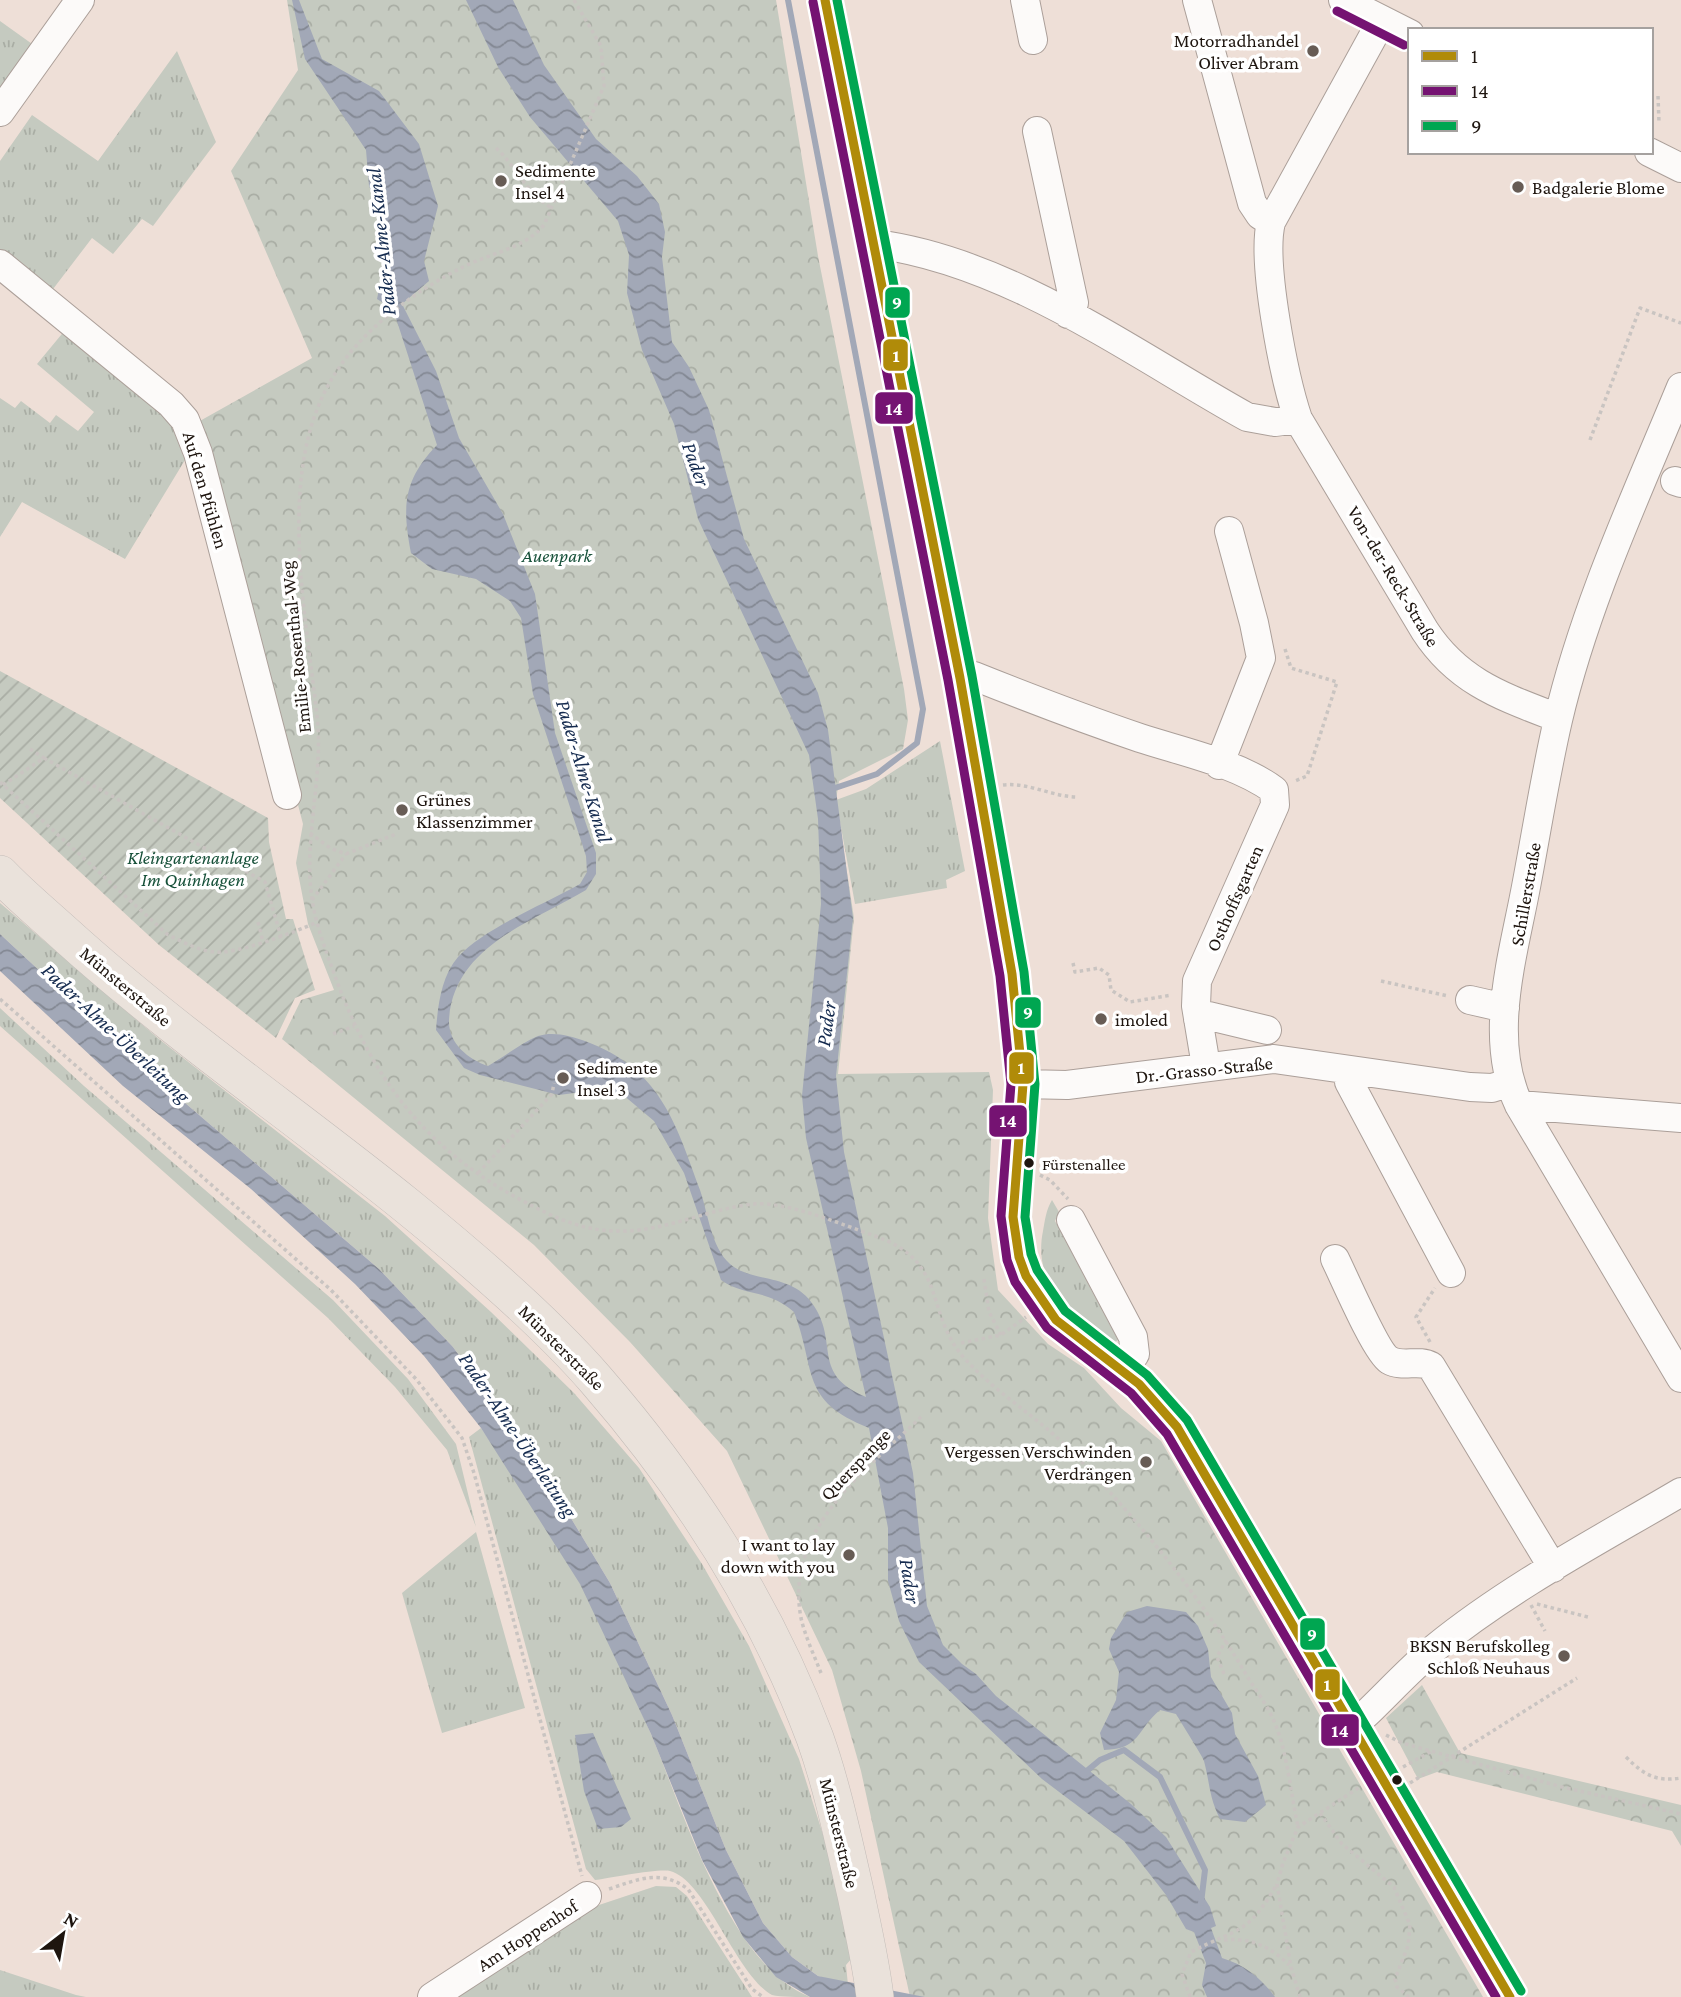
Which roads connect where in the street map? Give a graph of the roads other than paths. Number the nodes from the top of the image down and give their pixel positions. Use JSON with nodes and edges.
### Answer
{"nodes":[{"id":1,"x":80,"y":0,"type":"edge"},
{"id":2,"x":825,"y":0,"type":"edge"},
{"id":3,"x":1025,"y":0,"type":"edge"},
{"id":4,"x":1197,"y":0,"type":"edge"},
{"id":5,"x":1343,"y":0,"type":"edge"},
{"id":6,"x":1382,"y":20,"type":"junction"},
{"id":7,"x":1408,"y":33,"type":"edge"},
{"id":8,"x":1033,"y":40,"type":"dead end"},
{"id":9,"x":0,"y":112,"type":"edge"},
{"id":10,"x":1037,"y":131,"type":"dead end"},
{"id":11,"x":1653,"y":154,"type":"edge"},
{"id":12,"x":1681,"y":168,"type":"edge"},
{"id":13,"x":1271,"y":222,"type":"junction"},
{"id":14,"x":875,"y":244,"type":"junction"},
{"id":15,"x":0,"y":264,"type":"edge"},
{"id":16,"x":1068,"y":314,"type":"junction"},
{"id":17,"x":1681,"y":387,"type":"edge"},
{"id":18,"x":1298,"y":418,"type":"junction"},
{"id":19,"x":1228,"y":531,"type":"dead end"},
{"id":20,"x":960,"y":678,"type":"junction"},
{"id":21,"x":1558,"y":718,"type":"junction"},
{"id":22,"x":1219,"y":765,"type":"junction"},
{"id":23,"x":287,"y":795,"type":"dead end"},
{"id":24,"x":0,"y":874,"type":"edge"},
{"id":25,"x":1470,"y":1000,"type":"road end"},
{"id":26,"x":1506,"y":1008,"type":"junction"},
{"id":27,"x":1198,"y":1019,"type":"junction"},
{"id":28,"x":1267,"y":1030,"type":"dead end"},
{"id":29,"x":1206,"y":1066,"type":"junction"},
{"id":30,"x":1351,"y":1072,"type":"junction"},
{"id":31,"x":1047,"y":1085,"type":"junction"},
{"id":32,"x":1513,"y":1094,"type":"junction"},
{"id":33,"x":1681,"y":1118,"type":"edge"},
{"id":34,"x":1071,"y":1220,"type":"road end"},
{"id":35,"x":1335,"y":1259,"type":"dead end"},
{"id":36,"x":1451,"y":1273,"type":"road end"},
{"id":37,"x":1122,"y":1372,"type":"junction"},
{"id":38,"x":1681,"y":1378,"type":"edge"},
{"id":39,"x":1681,"y":1492,"type":"edge"},
{"id":40,"x":1553,"y":1568,"type":"junction"},
{"id":41,"x":1352,"y":1722,"type":"junction"},
{"id":42,"x":587,"y":1896,"type":"road end"},
{"id":43,"x":874,"y":1989,"type":"edge"},
{"id":44,"x":432,"y":1997,"type":"edge"},
{"id":45,"x":1510,"y":1997,"type":"edge"}],
"edges":[{"from":1,"to":9,"type":"street"},
{"from":2,"to":14,"type":"street"},
{"from":3,"to":8,"type":"street"},
{"from":4,"to":13,"type":"street"},
{"from":5,"to":6,"type":"street"},
{"from":6,"to":7,"type":"street"},
{"from":6,"to":13,"type":"street","name":"Von-der-Reck-Straße"},
{"from":10,"to":16,"type":"street"},
{"from":11,"to":12,"type":"street"},
{"from":13,"to":18,"type":"street","name":"Von-der-Reck-Straße"},
{"from":14,"to":16,"type":"street"},
{"from":14,"to":20,"type":"street"},
{"from":15,"to":23,"type":"street","name":"Auf den Pfühlen"},
{"from":16,"to":18,"type":"street"},
{"from":17,"to":21,"type":"street","name":"Schillerstraße"},
{"from":18,"to":21,"type":"street","name":"Von-der-Reck-Straße"},
{"from":19,"to":22,"type":"street"},
{"from":20,"to":22,"type":"street"},
{"from":20,"to":31,"type":"street"},
{"from":21,"to":26,"type":"street","name":"Schillerstraße"},
{"from":22,"to":27,"type":"street","name":"Osthoffsgarten"},
{"from":24,"to":43,"type":"main road","name":"Münsterstraße"},
{"from":25,"to":26,"type":"street"},
{"from":26,"to":32,"type":"street","name":"Schillerstraße"},
{"from":27,"to":28,"type":"street"},
{"from":27,"to":29,"type":"street","name":"Osthoffsgarten"},
{"from":29,"to":30,"type":"street","name":"Dr.-Grasso-Straße"},
{"from":29,"to":31,"type":"street","name":"Dr.-Grasso-Straße"},
{"from":30,"to":32,"type":"street","name":"Dr.-Grasso-Straße"},
{"from":30,"to":36,"type":"street"},
{"from":31,"to":37,"type":"street"},
{"from":32,"to":33,"type":"street","name":"Dr.-Grasso-Straße"},
{"from":32,"to":38,"type":"street","name":"Schillerstraße"},
{"from":34,"to":37,"type":"street"},
{"from":35,"to":40,"type":"street"},
{"from":37,"to":41,"type":"street"},
{"from":39,"to":40,"type":"street"},
{"from":40,"to":41,"type":"street"},
{"from":41,"to":45,"type":"street"},
{"from":42,"to":44,"type":"street","name":"Am Hoppenhof"}]}
